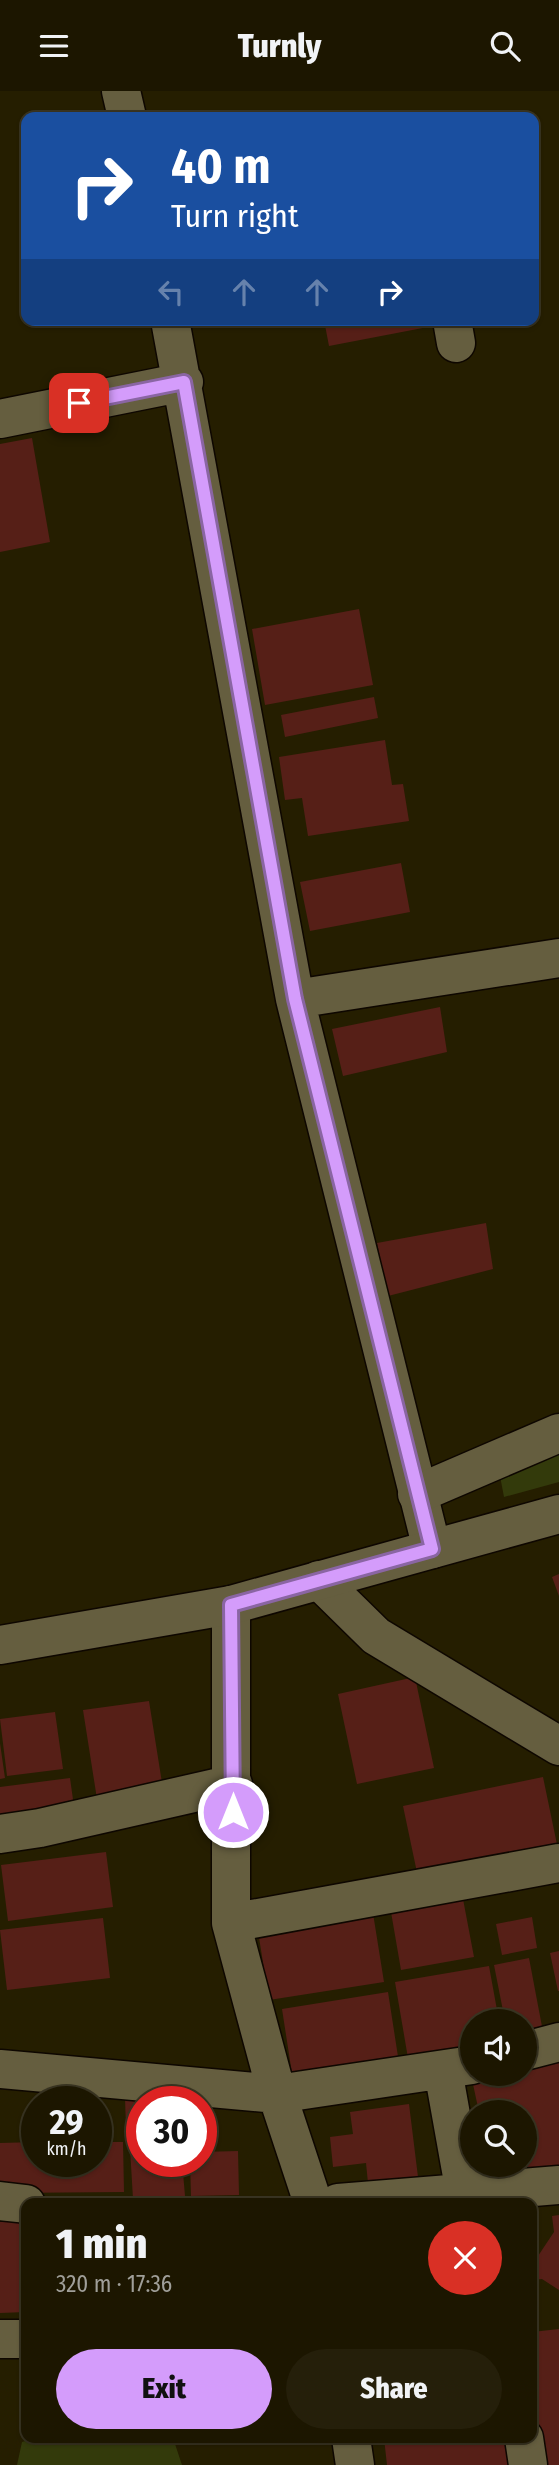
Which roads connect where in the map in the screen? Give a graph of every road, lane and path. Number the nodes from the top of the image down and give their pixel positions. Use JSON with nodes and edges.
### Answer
{"nodes":[{"id":1,"x":121,"y":91,"type":"edge"},
{"id":2,"x":126,"y":112,"type":"edge"},
{"id":3,"x":171,"y":326,"type":"edge"},
{"id":4,"x":184,"y":382,"type":"junction"},
{"id":5,"x":0,"y":419,"type":"edge"},
{"id":6,"x":559,"y":958,"type":"edge"},
{"id":7,"x":295,"y":999,"type":"junction"},
{"id":8,"x":559,"y":1433,"type":"edge"},
{"id":9,"x":417,"y":1494,"type":"junction"},
{"id":10,"x":559,"y":1514,"type":"edge"},
{"id":11,"x":432,"y":1549,"type":"junction"},
{"id":12,"x":319,"y":1580,"type":"junction"},
{"id":13,"x":231,"y":1605,"type":"junction"},
{"id":14,"x":0,"y":1644,"type":"edge"},
{"id":15,"x":559,"y":1747,"type":"edge"},
{"id":16,"x":233,"y":1784,"type":"junction"},
{"id":17,"x":0,"y":1834,"type":"edge"},
{"id":18,"x":559,"y":1863,"type":"edge"},
{"id":19,"x":231,"y":1923,"type":"junction"},
{"id":20,"x":559,"y":2042,"type":"edge"},
{"id":21,"x":537,"y":2048,"type":"edge"},
{"id":22,"x":458,"y":2068,"type":"edge"},
{"id":23,"x":0,"y":2069,"type":"edge"},
{"id":24,"x":277,"y":2094,"type":"junction"},
{"id":25,"x":559,"y":2185,"type":"edge"},
{"id":26,"x":482,"y":2196,"type":"edge"},
{"id":27,"x":311,"y":2198,"type":"edge"},
{"id":28,"x":441,"y":2198,"type":"edge"},
{"id":29,"x":0,"y":2201,"type":"edge"},
{"id":30,"x":21,"y":2203,"type":"edge"},
{"id":31,"x":0,"y":2339,"type":"edge"},
{"id":32,"x":21,"y":2339,"type":"edge"},
{"id":33,"x":352,"y":2443,"type":"edge"},
{"id":34,"x":525,"y":2443,"type":"edge"},
{"id":35,"x":355,"y":2465,"type":"edge"},
{"id":36,"x":528,"y":2465,"type":"edge"}],
"edges":[{"from":1,"to":2,"type":"street"},
{"from":3,"to":4,"type":"street"},
{"from":4,"to":5,"type":"street"},
{"from":4,"to":7,"type":"street"},
{"from":6,"to":7,"type":"street"},
{"from":7,"to":9,"type":"street"},
{"from":8,"to":9,"type":"street"},
{"from":9,"to":11,"type":"street"},
{"from":10,"to":11,"type":"street"},
{"from":11,"to":12,"type":"street"},
{"from":12,"to":13,"type":"street"},
{"from":12,"to":15,"type":"street"},
{"from":13,"to":14,"type":"street"},
{"from":13,"to":16,"type":"street"},
{"from":16,"to":17,"type":"street"},
{"from":16,"to":19,"type":"street"},
{"from":18,"to":19,"type":"street"},
{"from":19,"to":24,"type":"street"},
{"from":20,"to":21,"type":"street"},
{"from":22,"to":24,"type":"street"},
{"from":22,"to":26,"type":"street"},
{"from":23,"to":24,"type":"street"},
{"from":24,"to":27,"type":"street"},
{"from":25,"to":26,"type":"street"},
{"from":26,"to":28,"type":"street"},
{"from":29,"to":30,"type":"street"},
{"from":31,"to":32,"type":"street"},
{"from":33,"to":35,"type":"street"},
{"from":34,"to":36,"type":"street"}]}
